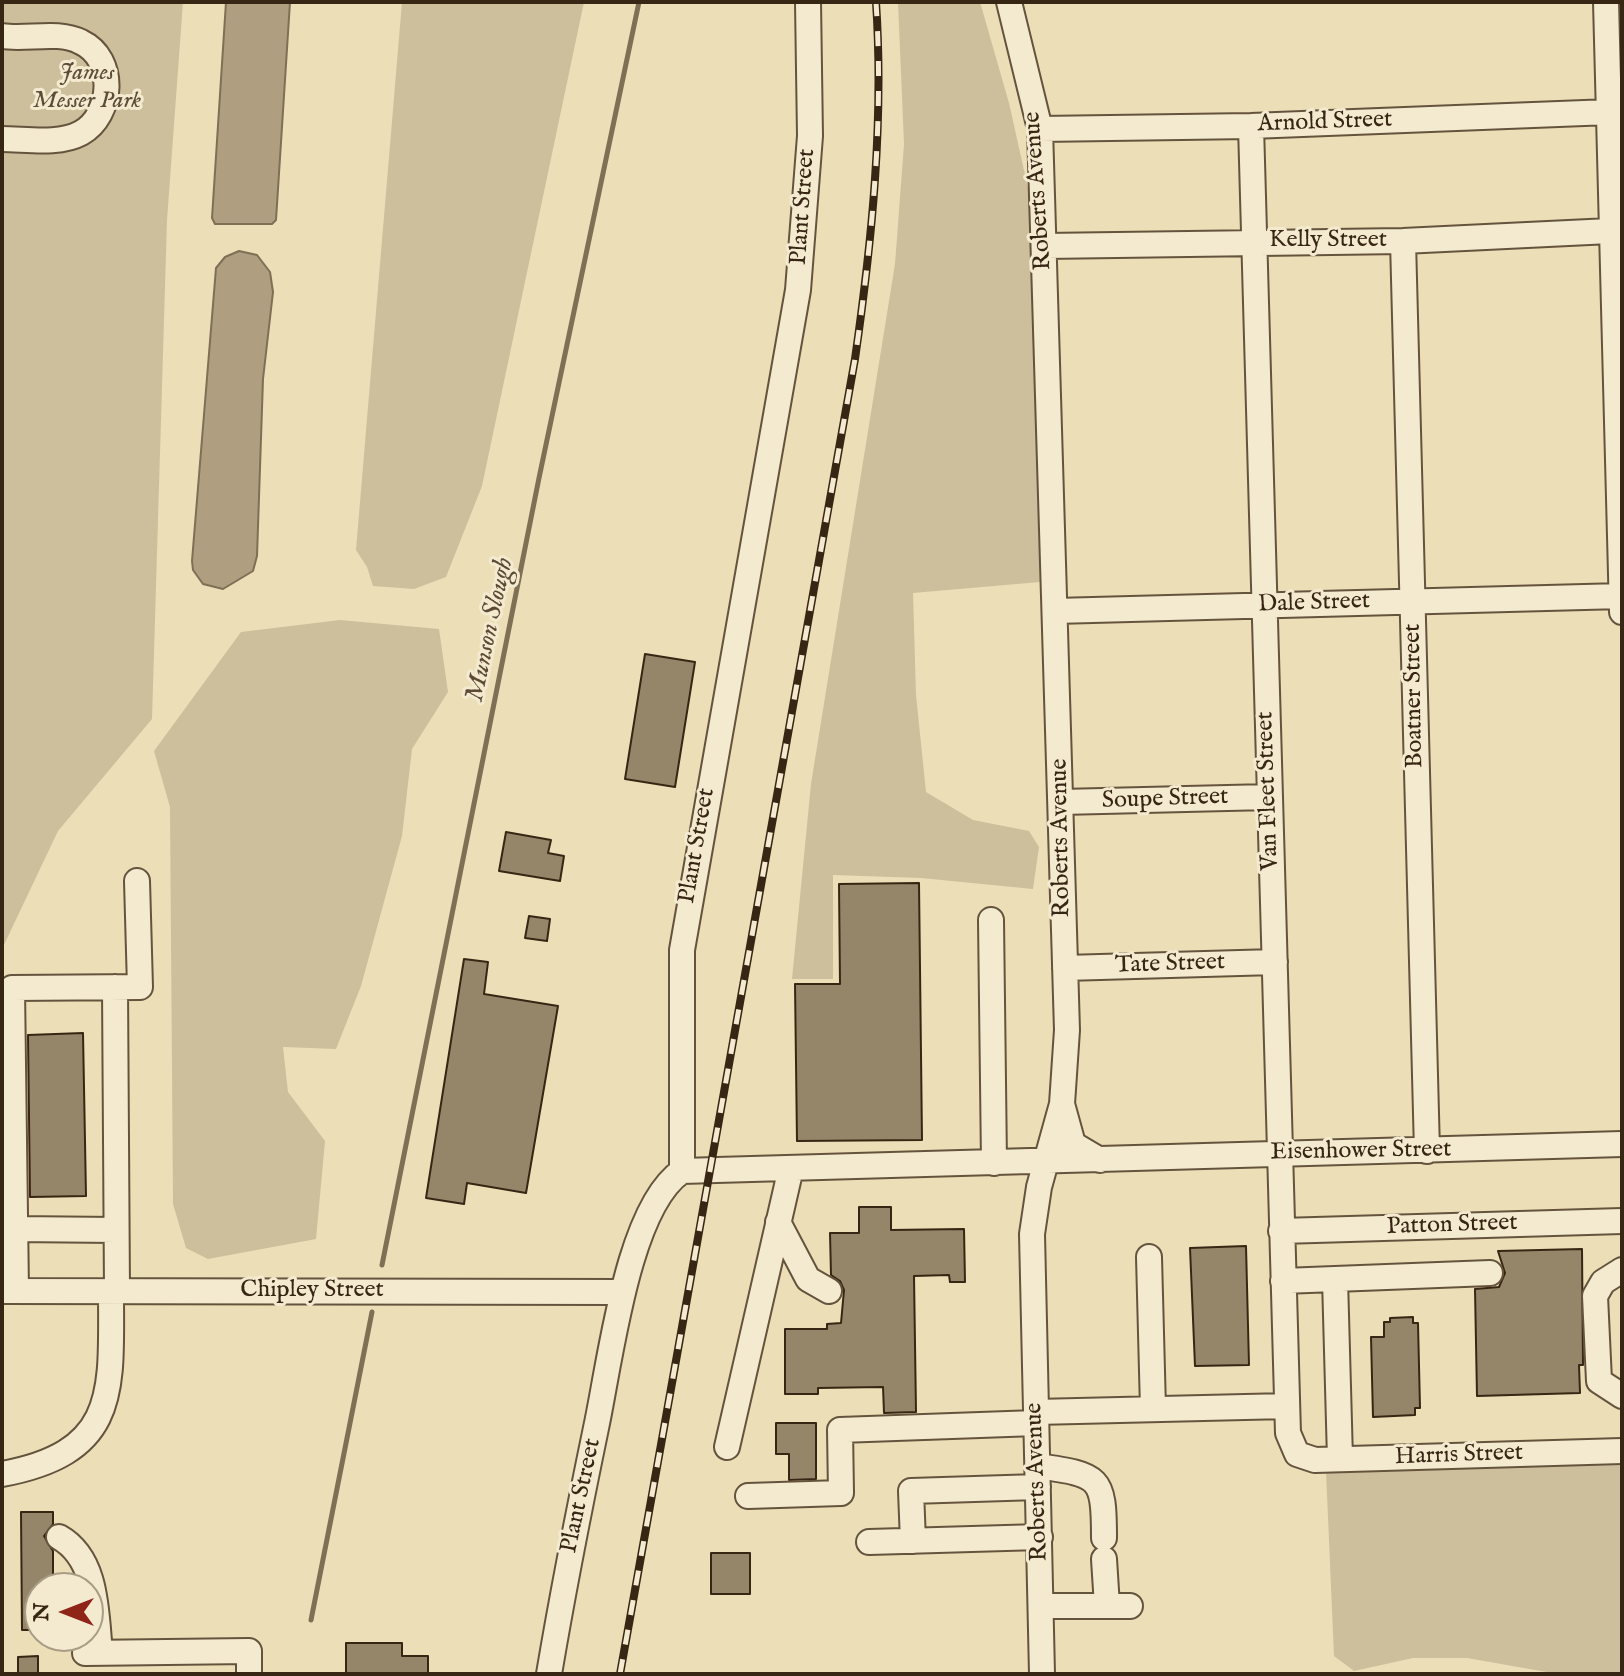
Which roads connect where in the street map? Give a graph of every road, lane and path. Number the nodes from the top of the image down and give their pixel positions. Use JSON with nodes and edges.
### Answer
{"nodes":[{"id":1,"x":808,"y":2,"type":"edge"},
{"id":2,"x":1009,"y":2,"type":"edge"},
{"id":3,"x":1606,"y":2,"type":"edge"},
{"id":4,"x":2,"y":36,"type":"edge"},
{"id":5,"x":1610,"y":112,"type":"junction"},
{"id":6,"x":1251,"y":126,"type":"junction"},
{"id":7,"x":1040,"y":129,"type":"junction"},
{"id":8,"x":2,"y":139,"type":"edge"},
{"id":9,"x":1616,"y":199,"type":"edge"},
{"id":10,"x":1610,"y":231,"type":"junction"},
{"id":11,"x":1255,"y":241,"type":"junction"},
{"id":12,"x":1403,"y":241,"type":"junction"},
{"id":13,"x":1045,"y":246,"type":"junction"},
{"id":14,"x":1620,"y":473,"type":"edge"},
{"id":15,"x":1622,"y":596,"type":"edge"},
{"id":16,"x":1413,"y":601,"type":"junction"},
{"id":17,"x":1263,"y":605,"type":"junction"},
{"id":18,"x":1055,"y":611,"type":"junction"},
{"id":19,"x":1622,"y":612,"type":"edge"},
{"id":20,"x":1269,"y":797,"type":"junction"},
{"id":21,"x":1061,"y":802,"type":"junction"},
{"id":22,"x":137,"y":881,"type":"dead end"},
{"id":23,"x":991,"y":920,"type":"dead end"},
{"id":24,"x":1275,"y":962,"type":"junction"},
{"id":25,"x":1065,"y":968,"type":"junction"},
{"id":26,"x":115,"y":987,"type":"junction"},
{"id":27,"x":1062,"y":1104,"type":"junction"},
{"id":28,"x":1622,"y":1144,"type":"edge"},
{"id":29,"x":1427,"y":1151,"type":"junction"},
{"id":30,"x":1280,"y":1154,"type":"junction"},
{"id":31,"x":1100,"y":1160,"type":"junction"},
{"id":32,"x":1046,"y":1161,"type":"junction"},
{"id":33,"x":994,"y":1163,"type":"junction"},
{"id":34,"x":791,"y":1168,"type":"junction"},
{"id":35,"x":682,"y":1171,"type":"junction"},
{"id":36,"x":1622,"y":1221,"type":"edge"},
{"id":37,"x":778,"y":1222,"type":"junction"},
{"id":38,"x":15,"y":1229,"type":"junction"},
{"id":39,"x":116,"y":1230,"type":"junction"},
{"id":40,"x":1281,"y":1231,"type":"junction"},
{"id":41,"x":1149,"y":1257,"type":"dead end"},
{"id":42,"x":1622,"y":1270,"type":"edge"},
{"id":43,"x":1490,"y":1273,"type":"dead end"},
{"id":44,"x":1335,"y":1279,"type":"junction"},
{"id":45,"x":1283,"y":1281,"type":"junction"},
{"id":46,"x":9,"y":1291,"type":"edge"},
{"id":47,"x":114,"y":1291,"type":"junction"},
{"id":48,"x":829,"y":1291,"type":"dead end"},
{"id":49,"x":623,"y":1292,"type":"junction"},
{"id":50,"x":1622,"y":1396,"type":"edge"},
{"id":51,"x":1287,"y":1406,"type":"junction"},
{"id":52,"x":1153,"y":1409,"type":"junction"},
{"id":53,"x":1036,"y":1418,"type":"junction"},
{"id":54,"x":727,"y":1447,"type":"dead end"},
{"id":55,"x":1622,"y":1451,"type":"edge"},
{"id":56,"x":1297,"y":1454,"type":"joint"},
{"id":57,"x":1340,"y":1459,"type":"junction"},
{"id":58,"x":2,"y":1474,"type":"edge"},
{"id":59,"x":1038,"y":1476,"type":"junction"},
{"id":60,"x":748,"y":1496,"type":"dead end"},
{"id":61,"x":59,"y":1537,"type":"dead end"},
{"id":62,"x":1040,"y":1537,"type":"junction"},
{"id":63,"x":913,"y":1541,"type":"junction"},
{"id":64,"x":869,"y":1542,"type":"dead end"},
{"id":65,"x":1042,"y":1606,"type":"junction"},
{"id":66,"x":249,"y":1674,"type":"edge"},
{"id":67,"x":549,"y":1674,"type":"edge"},
{"id":68,"x":1042,"y":1674,"type":"edge"}],
"edges":[{"from":1,"to":35,"type":"street","name":"Plant Street"},
{"from":2,"to":7,"type":"street","name":"Roberts Avenue"},
{"from":3,"to":5,"type":"street"},
{"from":4,"to":8,"type":"street"},
{"from":5,"to":6,"type":"street","name":"Arnold Street"},
{"from":5,"to":9,"type":"street"},
{"from":6,"to":7,"type":"street","name":"Arnold Street"},
{"from":6,"to":11,"type":"street","name":"Van Fleet Street"},
{"from":7,"to":13,"type":"street","name":"Roberts Avenue"},
{"from":9,"to":10,"type":"street"},
{"from":10,"to":12,"type":"street","name":"Kelly Street"},
{"from":10,"to":14,"type":"street"},
{"from":11,"to":12,"type":"street","name":"Kelly Street"},
{"from":11,"to":13,"type":"street","name":"Kelly Street"},
{"from":11,"to":17,"type":"street","name":"Van Fleet Street"},
{"from":12,"to":16,"type":"street","name":"Boatner Street"},
{"from":13,"to":18,"type":"street","name":"Roberts Avenue"},
{"from":14,"to":15,"type":"street"},
{"from":15,"to":16,"type":"street","name":"Dale Street"},
{"from":15,"to":19,"type":"street"},
{"from":16,"to":17,"type":"street","name":"Dale Street"},
{"from":16,"to":29,"type":"street","name":"Boatner Street"},
{"from":17,"to":18,"type":"street","name":"Dale Street"},
{"from":17,"to":20,"type":"street","name":"Van Fleet Street"},
{"from":18,"to":21,"type":"street","name":"Roberts Avenue"},
{"from":20,"to":21,"type":"street","name":"Soupe Street"},
{"from":20,"to":24,"type":"street","name":"Van Fleet Street"},
{"from":21,"to":25,"type":"street","name":"Roberts Avenue"},
{"from":22,"to":26,"type":"street"},
{"from":23,"to":33,"type":"street"},
{"from":24,"to":25,"type":"street","name":"Tate Street"},
{"from":24,"to":30,"type":"street","name":"Van Fleet Street"},
{"from":25,"to":27,"type":"street","name":"Roberts Avenue"},
{"from":26,"to":38,"type":"street"},
{"from":26,"to":39,"type":"street"},
{"from":27,"to":31,"type":"street"},
{"from":27,"to":32,"type":"street","name":"Roberts Avenue"},
{"from":28,"to":29,"type":"street","name":"Eisenhower Street"},
{"from":29,"to":30,"type":"street","name":"Eisenhower Street"},
{"from":30,"to":31,"type":"street","name":"Eisenhower Street"},
{"from":30,"to":40,"type":"street","name":"Van Fleet Street"},
{"from":31,"to":32,"type":"street","name":"Eisenhower Street"},
{"from":32,"to":33,"type":"street","name":"Eisenhower Street"},
{"from":32,"to":53,"type":"street","name":"Roberts Avenue"},
{"from":33,"to":34,"type":"street","name":"Eisenhower Street"},
{"from":34,"to":35,"type":"street","name":"Eisenhower Street"},
{"from":34,"to":37,"type":"street"},
{"from":35,"to":49,"type":"street","name":"Plant Street"},
{"from":36,"to":40,"type":"street","name":"Patton Street"},
{"from":37,"to":48,"type":"street"},
{"from":37,"to":54,"type":"street"},
{"from":38,"to":39,"type":"street"},
{"from":38,"to":46,"type":"street"},
{"from":39,"to":47,"type":"street"},
{"from":40,"to":45,"type":"street","name":"Van Fleet Street"},
{"from":41,"to":52,"type":"street"},
{"from":42,"to":50,"type":"street"},
{"from":43,"to":44,"type":"street"},
{"from":44,"to":45,"type":"street"},
{"from":44,"to":57,"type":"street"},
{"from":45,"to":51,"type":"street","name":"Van Fleet Street"},
{"from":46,"to":47,"type":"street","name":"Chipley Street"},
{"from":47,"to":49,"type":"street","name":"Chipley Street"},
{"from":47,"to":58,"type":"street"},
{"from":49,"to":67,"type":"street","name":"Plant Street"},
{"from":51,"to":52,"type":"street"},
{"from":51,"to":56,"type":"street","name":"Van Fleet Street"},
{"from":52,"to":53,"type":"street"},
{"from":53,"to":59,"type":"street","name":"Roberts Avenue"},
{"from":53,"to":60,"type":"street"},
{"from":55,"to":57,"type":"street","name":"Harris Street"},
{"from":56,"to":57,"type":"street","name":"Harris Street"},
{"from":59,"to":62,"type":"street","name":"Roberts Avenue"},
{"from":59,"to":63,"type":"street"},
{"from":59,"to":65,"type":"street"},
{"from":61,"to":66,"type":"street"},
{"from":62,"to":63,"type":"street"},
{"from":62,"to":65,"type":"street","name":"Roberts Avenue"},
{"from":63,"to":64,"type":"street"},
{"from":65,"to":68,"type":"street","name":"Roberts Avenue"}]}
